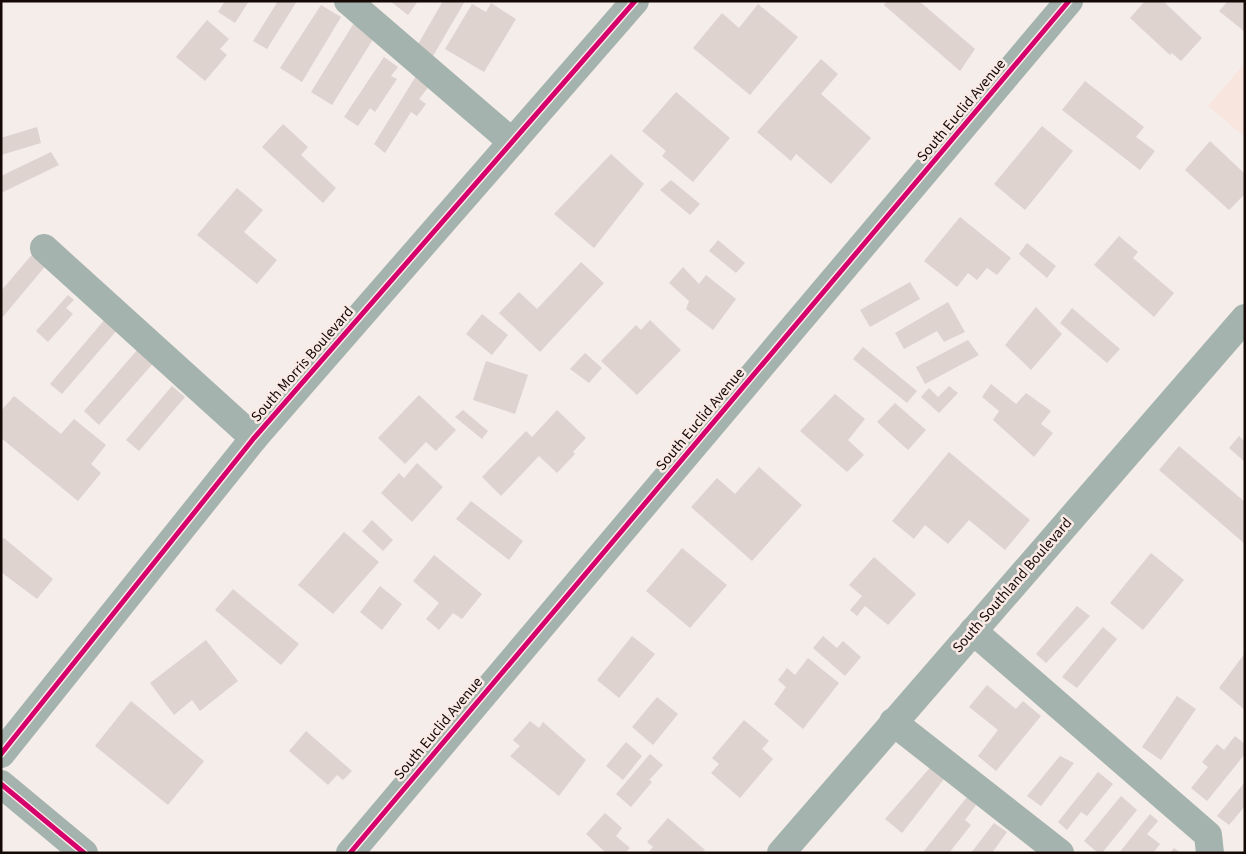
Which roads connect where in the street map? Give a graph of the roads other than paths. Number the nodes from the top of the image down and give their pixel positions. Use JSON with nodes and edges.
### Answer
{"nodes":[{"id":1,"x":348,"y":1,"type":"edge"},
{"id":2,"x":635,"y":1,"type":"edge"},
{"id":3,"x":1069,"y":1,"type":"edge"},
{"id":4,"x":512,"y":142,"type":"junction"},
{"id":5,"x":44,"y":248,"type":"dead end"},
{"id":6,"x":1245,"y":318,"type":"edge"},
{"id":7,"x":254,"y":438,"type":"junction"},
{"id":8,"x":972,"y":631,"type":"junction"},
{"id":9,"x":894,"y":722,"type":"junction"},
{"id":10,"x":1,"y":754,"type":"edge"},
{"id":11,"x":1,"y":784,"type":"edge"},
{"id":12,"x":84,"y":853,"type":"edge"},
{"id":13,"x":350,"y":853,"type":"edge"},
{"id":14,"x":780,"y":853,"type":"edge"},
{"id":15,"x":1060,"y":853,"type":"edge"},
{"id":16,"x":1210,"y":853,"type":"edge"}],
"edges":[{"from":1,"to":4,"type":"street"},
{"from":2,"to":4,"type":"street","name":"South Morris Boulevard"},
{"from":3,"to":13,"type":"street","name":"South Euclid Avenue"},
{"from":4,"to":7,"type":"street","name":"South Morris Boulevard"},
{"from":5,"to":7,"type":"street"},
{"from":6,"to":8,"type":"street","name":"South Southland Boulevard"},
{"from":7,"to":10,"type":"street","name":"South Morris Boulevard"},
{"from":8,"to":9,"type":"street","name":"South Southland Boulevard"},
{"from":8,"to":16,"type":"street"},
{"from":9,"to":14,"type":"street","name":"South Southland Boulevard"},
{"from":9,"to":15,"type":"street"},
{"from":11,"to":12,"type":"street"}]}
